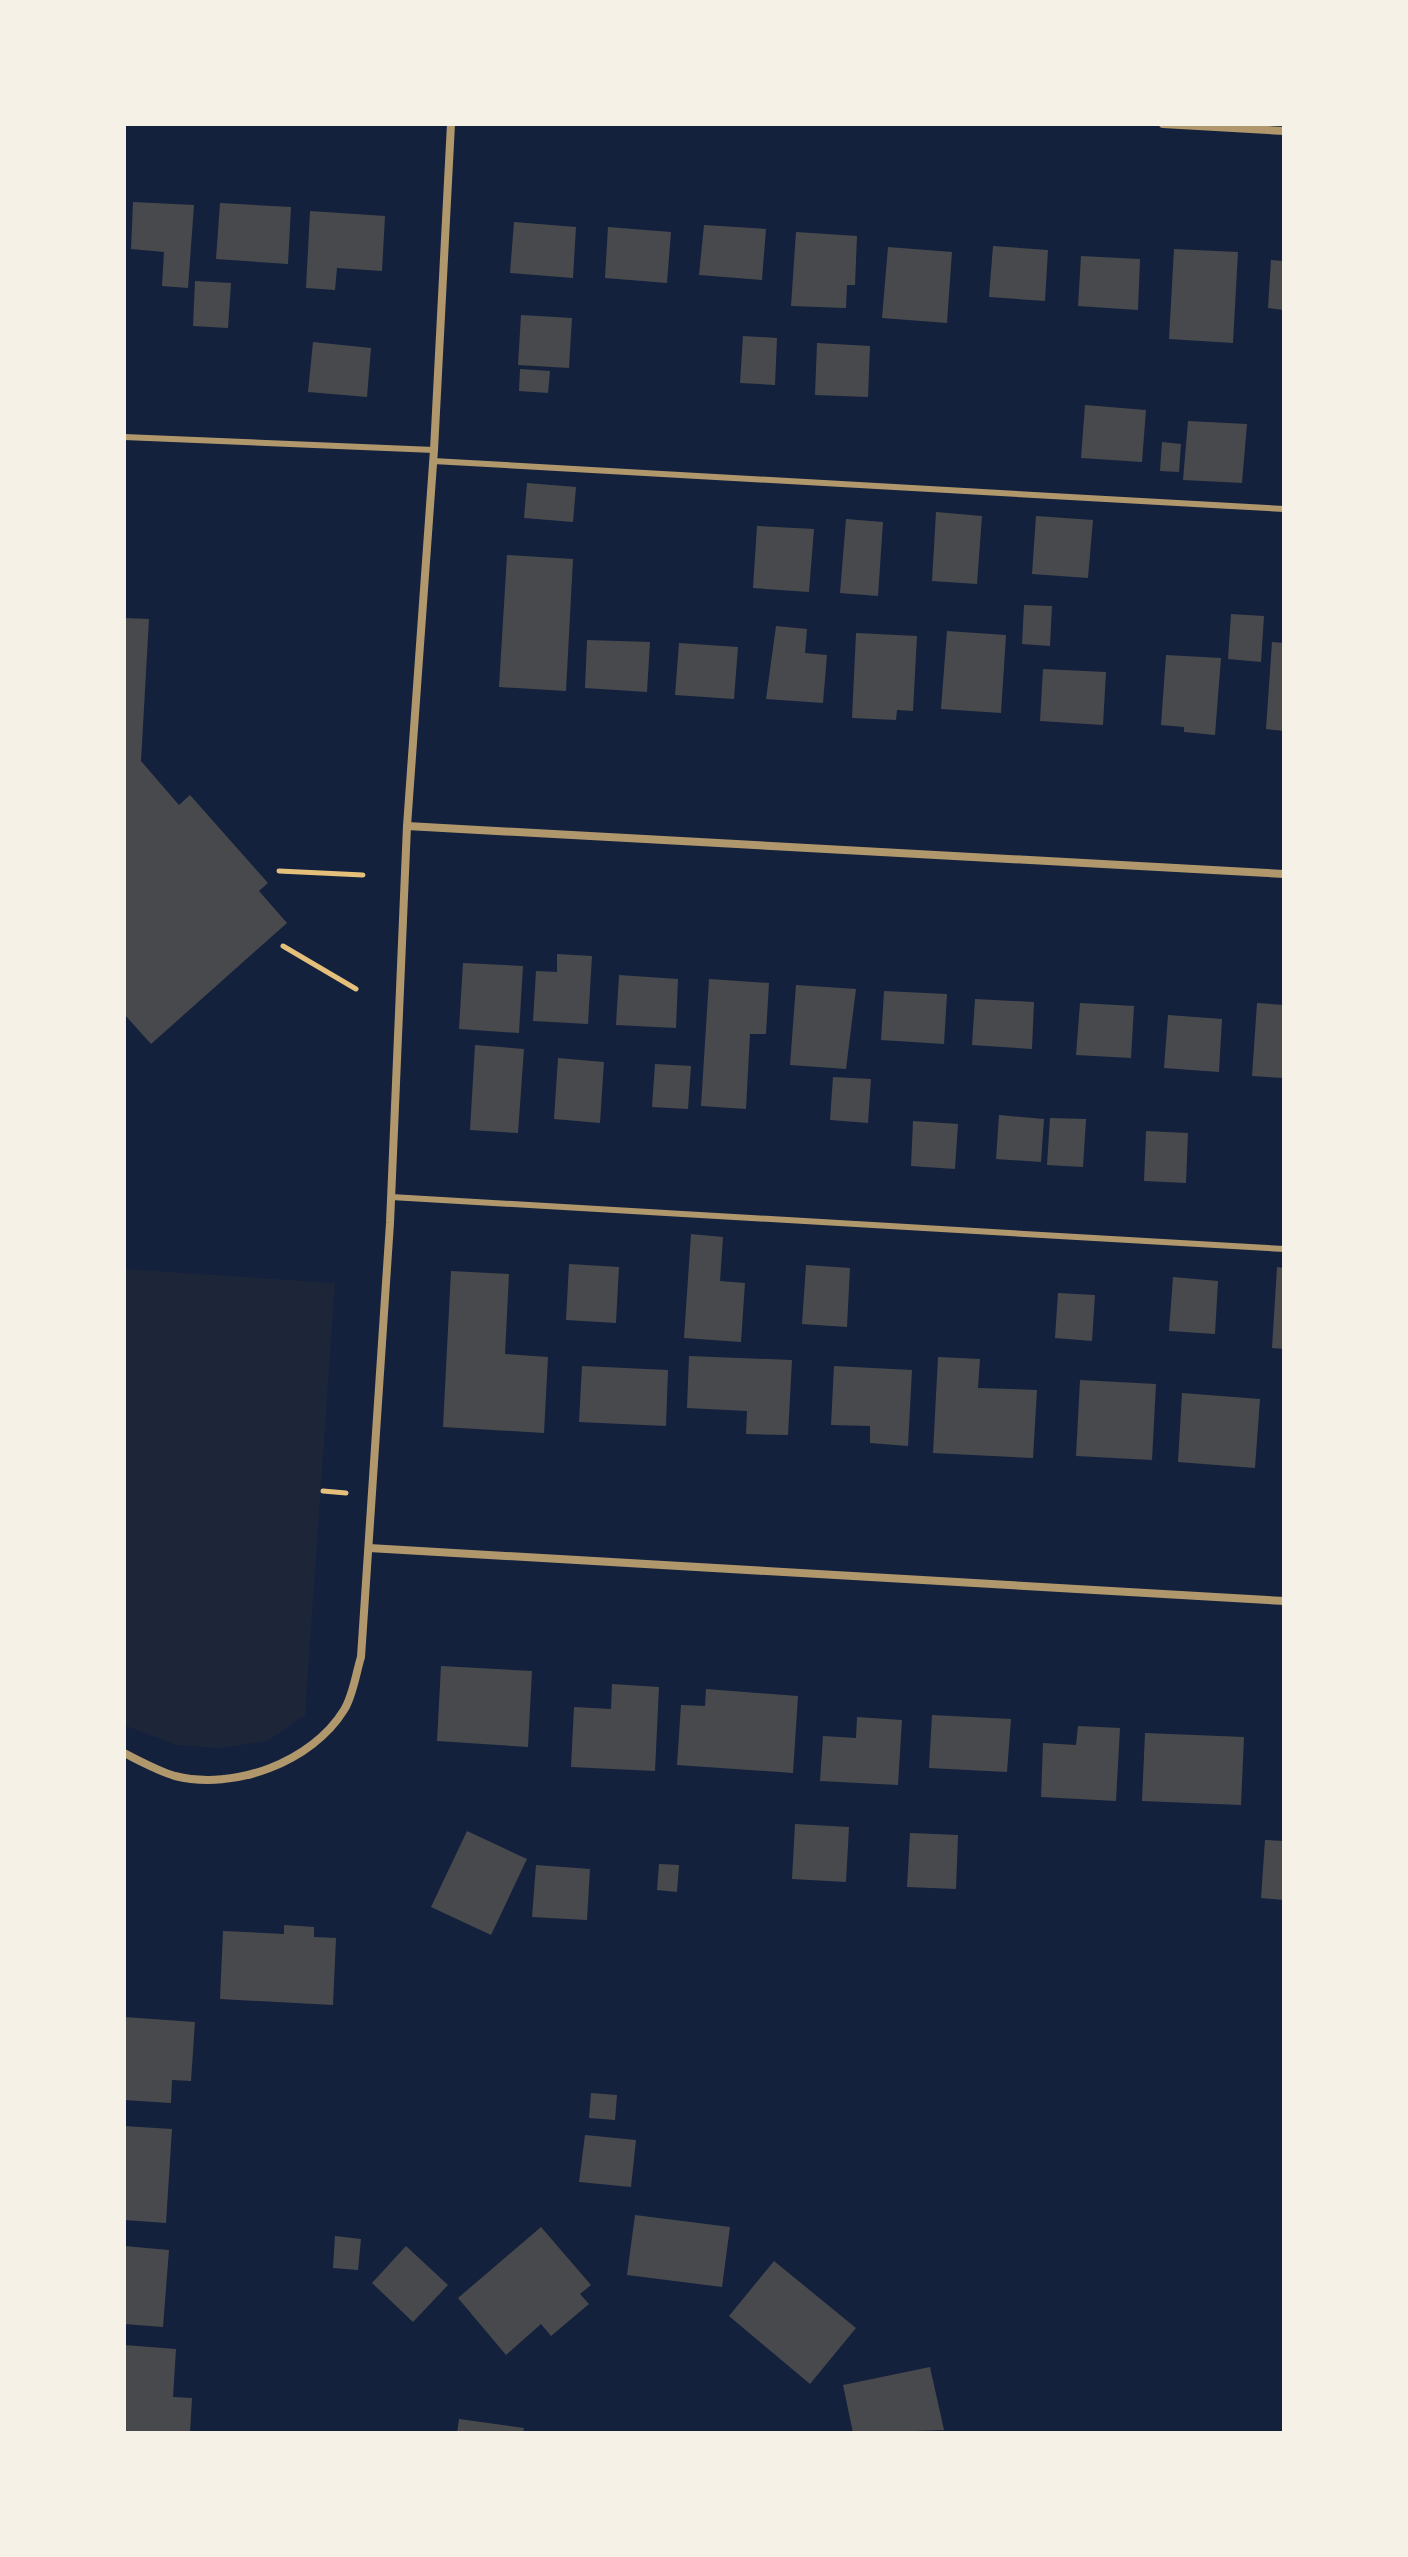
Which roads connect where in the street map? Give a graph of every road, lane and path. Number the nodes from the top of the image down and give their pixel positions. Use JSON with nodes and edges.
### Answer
{"nodes":[{"id":1,"x":451,"y":124,"type":"edge"},
{"id":2,"x":1163,"y":124,"type":"edge"},
{"id":3,"x":1284,"y":131,"type":"edge"},
{"id":4,"x":124,"y":437,"type":"edge"},
{"id":5,"x":434,"y":450,"type":"junction"},
{"id":6,"x":433,"y":461,"type":"junction"},
{"id":7,"x":1284,"y":509,"type":"edge"},
{"id":8,"x":407,"y":826,"type":"junction"},
{"id":9,"x":279,"y":871,"type":"dead end"},
{"id":10,"x":1284,"y":874,"type":"edge"},
{"id":11,"x":363,"y":875,"type":"dead end"},
{"id":12,"x":283,"y":946,"type":"dead end"},
{"id":13,"x":356,"y":989,"type":"dead end"},
{"id":14,"x":391,"y":1197,"type":"junction"},
{"id":15,"x":1284,"y":1249,"type":"edge"},
{"id":16,"x":323,"y":1491,"type":"dead end"},
{"id":17,"x":349,"y":1493,"type":"dead end"},
{"id":18,"x":369,"y":1548,"type":"junction"},
{"id":19,"x":1284,"y":1601,"type":"edge"},
{"id":20,"x":124,"y":1753,"type":"edge"}],
"edges":[{"from":1,"to":5,"type":"street"},
{"from":2,"to":3,"type":"street"},
{"from":4,"to":5,"type":"lane"},
{"from":5,"to":6,"type":"street"},
{"from":6,"to":7,"type":"lane"},
{"from":6,"to":8,"type":"street"},
{"from":8,"to":10,"type":"street"},
{"from":8,"to":14,"type":"street"},
{"from":9,"to":11,"type":"path"},
{"from":12,"to":13,"type":"path"},
{"from":14,"to":15,"type":"lane"},
{"from":14,"to":18,"type":"street"},
{"from":16,"to":17,"type":"path"},
{"from":18,"to":19,"type":"street"},
{"from":18,"to":20,"type":"street"}]}
